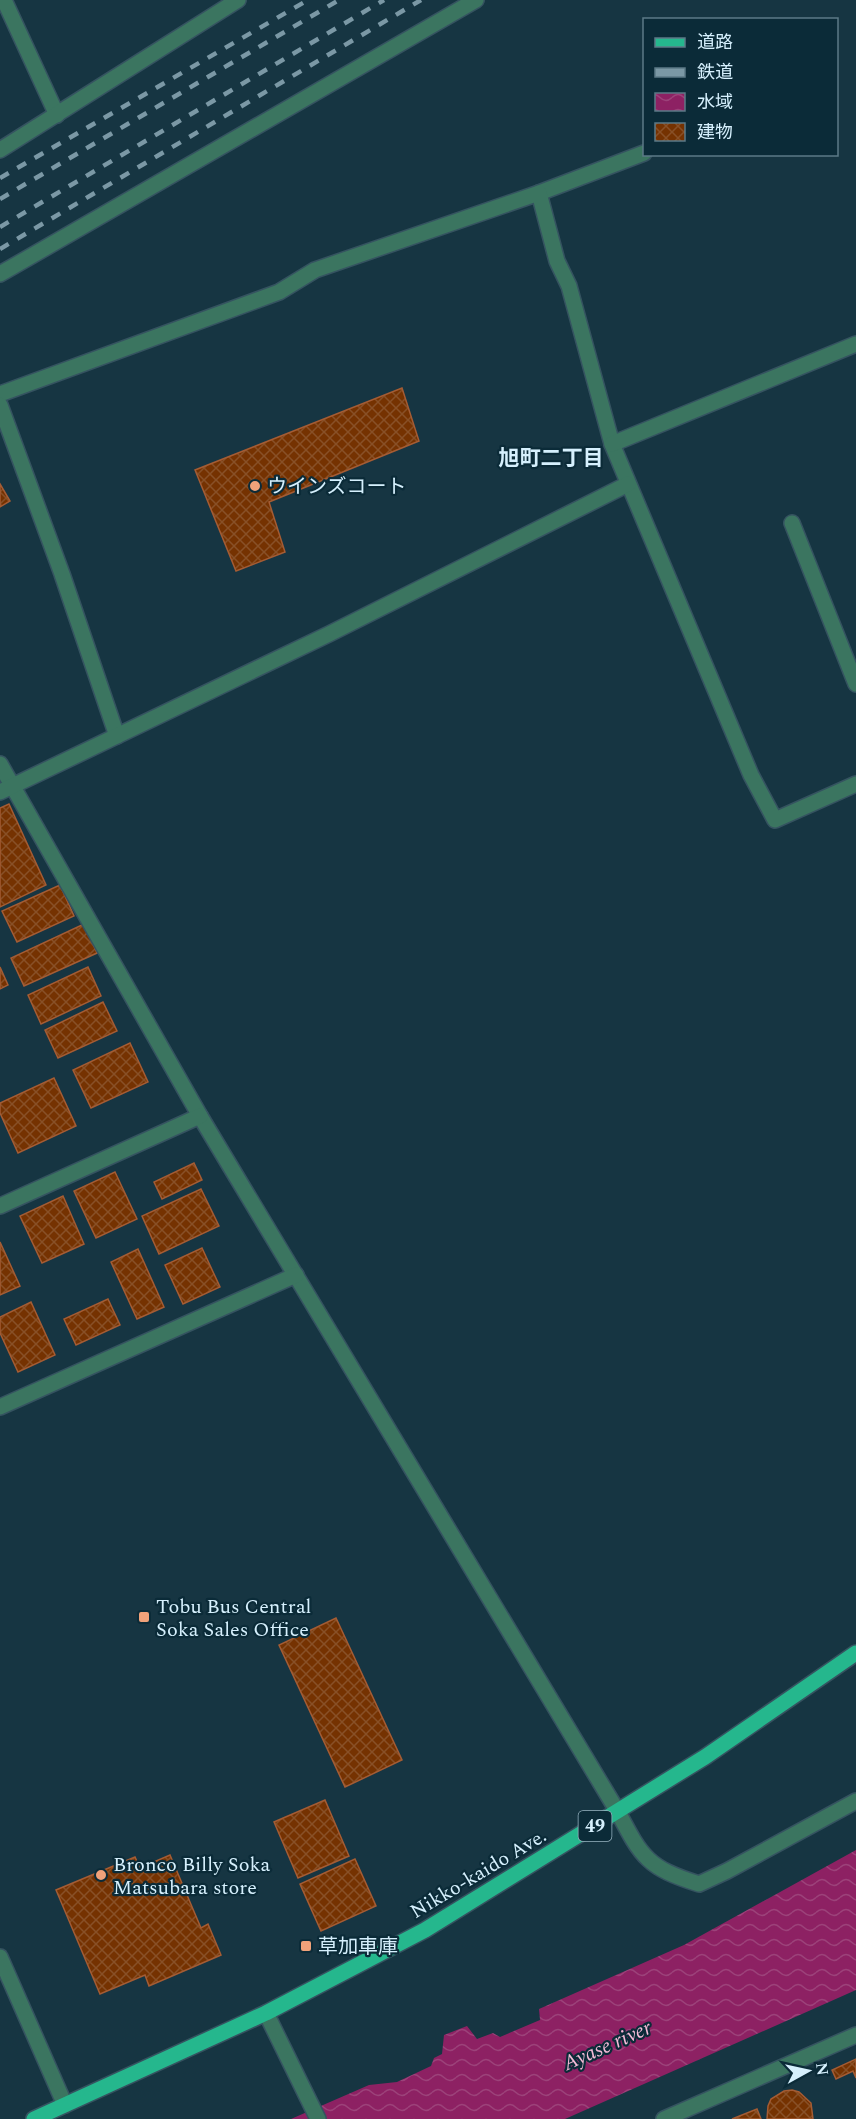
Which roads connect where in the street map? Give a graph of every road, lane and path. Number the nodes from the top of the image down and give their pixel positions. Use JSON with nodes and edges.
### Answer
{"nodes":[{"id":1,"x":4,"y":0,"type":"edge"},
{"id":2,"x":238,"y":0,"type":"edge"},
{"id":3,"x":476,"y":0,"type":"edge"},
{"id":4,"x":57,"y":115,"type":"junction"},
{"id":5,"x":0,"y":150,"type":"edge"},
{"id":6,"x":643,"y":154,"type":"edge"},
{"id":7,"x":539,"y":193,"type":"junction"},
{"id":8,"x":0,"y":274,"type":"edge"},
{"id":9,"x":856,"y":344,"type":"edge"},
{"id":10,"x":0,"y":394,"type":"edge"},
{"id":11,"x":0,"y":405,"type":"edge"},
{"id":12,"x":612,"y":444,"type":"junction"},
{"id":13,"x":628,"y":484,"type":"junction"},
{"id":14,"x":792,"y":523,"type":"dead end"},
{"id":15,"x":856,"y":684,"type":"edge"},
{"id":16,"x":117,"y":736,"type":"junction"},
{"id":17,"x":0,"y":764,"type":"edge"},
{"id":18,"x":856,"y":784,"type":"edge"},
{"id":19,"x":7,"y":789,"type":"edge"},
{"id":20,"x":200,"y":1116,"type":"junction"},
{"id":21,"x":0,"y":1206,"type":"edge"},
{"id":22,"x":296,"y":1275,"type":"junction"},
{"id":23,"x":0,"y":1407,"type":"edge"},
{"id":24,"x":856,"y":1653,"type":"edge"},
{"id":25,"x":856,"y":1801,"type":"edge"},
{"id":26,"x":618,"y":1812,"type":"junction"},
{"id":27,"x":0,"y":1957,"type":"edge"},
{"id":28,"x":266,"y":2013,"type":"junction"},
{"id":29,"x":856,"y":2035,"type":"edge"},
{"id":30,"x":65,"y":2105,"type":"junction"},
{"id":31,"x":34,"y":2119,"type":"edge"},
{"id":32,"x":318,"y":2119,"type":"edge"},
{"id":33,"x":664,"y":2119,"type":"edge"}],
"edges":[{"from":1,"to":4,"type":"street"},
{"from":2,"to":4,"type":"street"},
{"from":3,"to":8,"type":"street"},
{"from":4,"to":5,"type":"street"},
{"from":6,"to":7,"type":"street"},
{"from":7,"to":10,"type":"street"},
{"from":7,"to":12,"type":"street"},
{"from":9,"to":12,"type":"street"},
{"from":11,"to":16,"type":"street"},
{"from":12,"to":13,"type":"street"},
{"from":13,"to":16,"type":"street"},
{"from":13,"to":18,"type":"street"},
{"from":14,"to":15,"type":"street"},
{"from":16,"to":19,"type":"street"},
{"from":17,"to":19,"type":"street"},
{"from":19,"to":20,"type":"street"},
{"from":20,"to":21,"type":"street"},
{"from":20,"to":22,"type":"street"},
{"from":22,"to":23,"type":"street"},
{"from":22,"to":26,"type":"street"},
{"from":24,"to":26,"type":"main road","name":"Nikko-kaido Ave.","number":"49"},
{"from":25,"to":26,"type":"street"},
{"from":26,"to":28,"type":"main road","name":"Nikko-kaido Ave.","number":"49"},
{"from":27,"to":30,"type":"street"},
{"from":28,"to":30,"type":"main road","name":"Nikko-kaido Ave.","number":"49"},
{"from":28,"to":32,"type":"street"},
{"from":29,"to":33,"type":"street"},
{"from":30,"to":31,"type":"main road","name":"Nikko-kaido Ave.","number":"49"}]}
